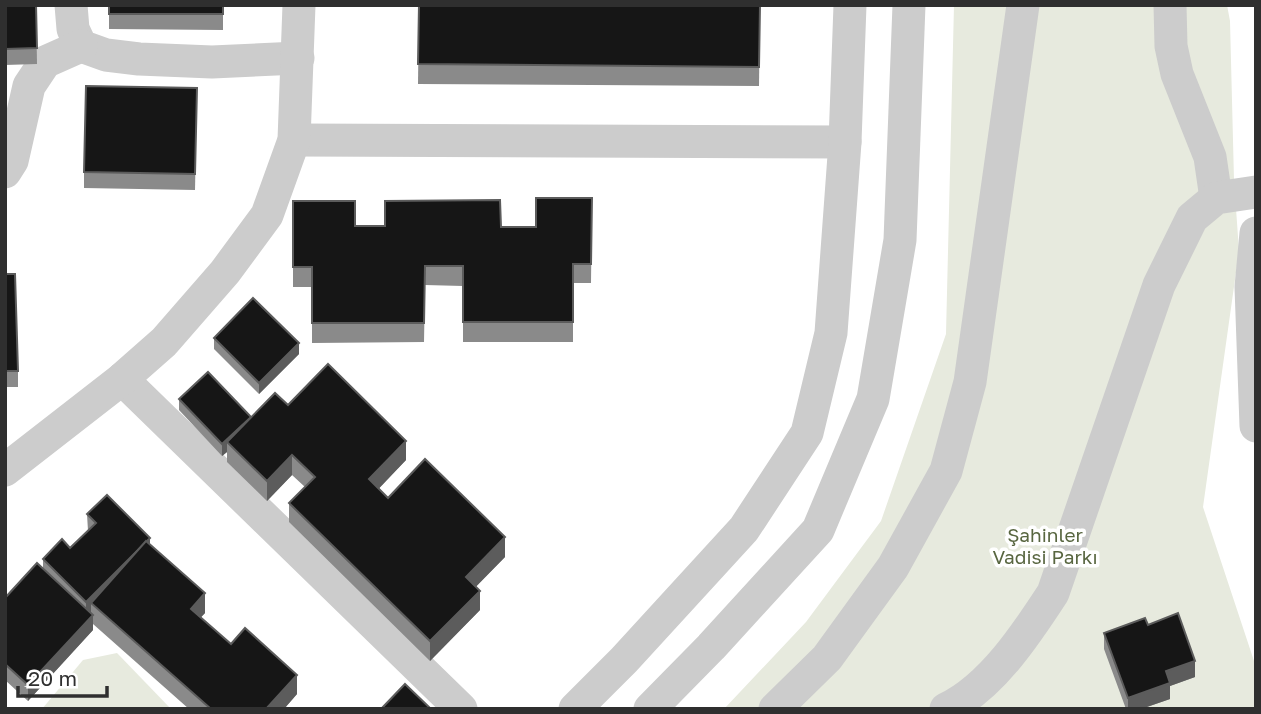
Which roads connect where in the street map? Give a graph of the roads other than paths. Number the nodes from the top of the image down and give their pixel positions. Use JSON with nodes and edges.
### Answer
{"nodes":[{"id":1,"x":71,"y":5,"type":"edge"},
{"id":2,"x":299,"y":5,"type":"edge"},
{"id":3,"x":850,"y":5,"type":"edge"},
{"id":4,"x":909,"y":5,"type":"edge"},
{"id":5,"x":1023,"y":5,"type":"edge"},
{"id":6,"x":1170,"y":5,"type":"edge"},
{"id":7,"x":81,"y":46,"type":"junction"},
{"id":8,"x":298,"y":58,"type":"junction"},
{"id":9,"x":294,"y":140,"type":"junction"},
{"id":10,"x":845,"y":142,"type":"junction"},
{"id":11,"x":5,"y":172,"type":"edge"},
{"id":12,"x":1256,"y":192,"type":"edge"},
{"id":13,"x":1216,"y":198,"type":"junction"},
{"id":14,"x":1256,"y":233,"type":"edge"},
{"id":15,"x":122,"y":379,"type":"junction"},
{"id":16,"x":1256,"y":426,"type":"edge"},
{"id":17,"x":5,"y":470,"type":"edge"},
{"id":18,"x":461,"y":709,"type":"edge"},
{"id":19,"x":575,"y":709,"type":"edge"},
{"id":20,"x":650,"y":709,"type":"edge"},
{"id":21,"x":775,"y":709,"type":"edge"},
{"id":22,"x":946,"y":709,"type":"edge"}],
"edges":[{"from":1,"to":7,"type":"street"},
{"from":2,"to":8,"type":"street"},
{"from":3,"to":10,"type":"street"},
{"from":4,"to":20,"type":"street"},
{"from":5,"to":21,"type":"street"},
{"from":6,"to":13,"type":"street"},
{"from":7,"to":8,"type":"street"},
{"from":7,"to":11,"type":"street"},
{"from":8,"to":9,"type":"street"},
{"from":9,"to":10,"type":"street"},
{"from":9,"to":15,"type":"street"},
{"from":10,"to":19,"type":"street"},
{"from":12,"to":13,"type":"street"},
{"from":13,"to":22,"type":"street"},
{"from":14,"to":16,"type":"street"},
{"from":15,"to":17,"type":"street"},
{"from":15,"to":18,"type":"street"}]}
